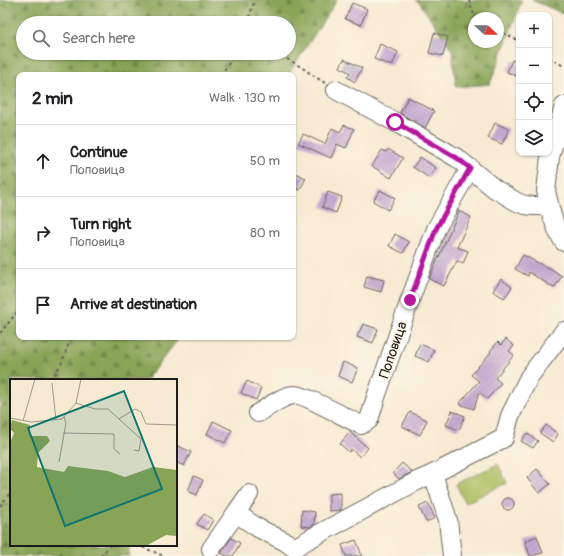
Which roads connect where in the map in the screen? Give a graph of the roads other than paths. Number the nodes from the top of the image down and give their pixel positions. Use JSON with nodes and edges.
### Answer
{"nodes":[{"id":1,"x":336,"y":90,"type":"road end"},
{"id":2,"x":564,"y":106,"type":"edge"},
{"id":3,"x":557,"y":158,"type":"edge"},
{"id":4,"x":470,"y":168,"type":"junction"},
{"id":5,"x":549,"y":206,"type":"junction"},
{"id":6,"x":564,"y":242,"type":"edge"},
{"id":7,"x":564,"y":330,"type":"edge"},
{"id":8,"x":258,"y":413,"type":"dead end"},
{"id":9,"x":433,"y":474,"type":"junction"},
{"id":10,"x":249,"y":494,"type":"dead end"},
{"id":11,"x":236,"y":513,"type":"junction"},
{"id":12,"x":211,"y":549,"type":"dead end"},
{"id":13,"x":452,"y":556,"type":"edge"}],
"edges":[{"from":1,"to":4,"type":"street"},
{"from":2,"to":3,"type":"street"},
{"from":3,"to":5,"type":"street"},
{"from":4,"to":5,"type":"street"},
{"from":4,"to":8,"type":"street","name":"Поповица"},
{"from":5,"to":6,"type":"street"},
{"from":7,"to":9,"type":"street"},
{"from":9,"to":11,"type":"street"},
{"from":9,"to":13,"type":"street"},
{"from":10,"to":11,"type":"street"},
{"from":11,"to":12,"type":"street"}]}
